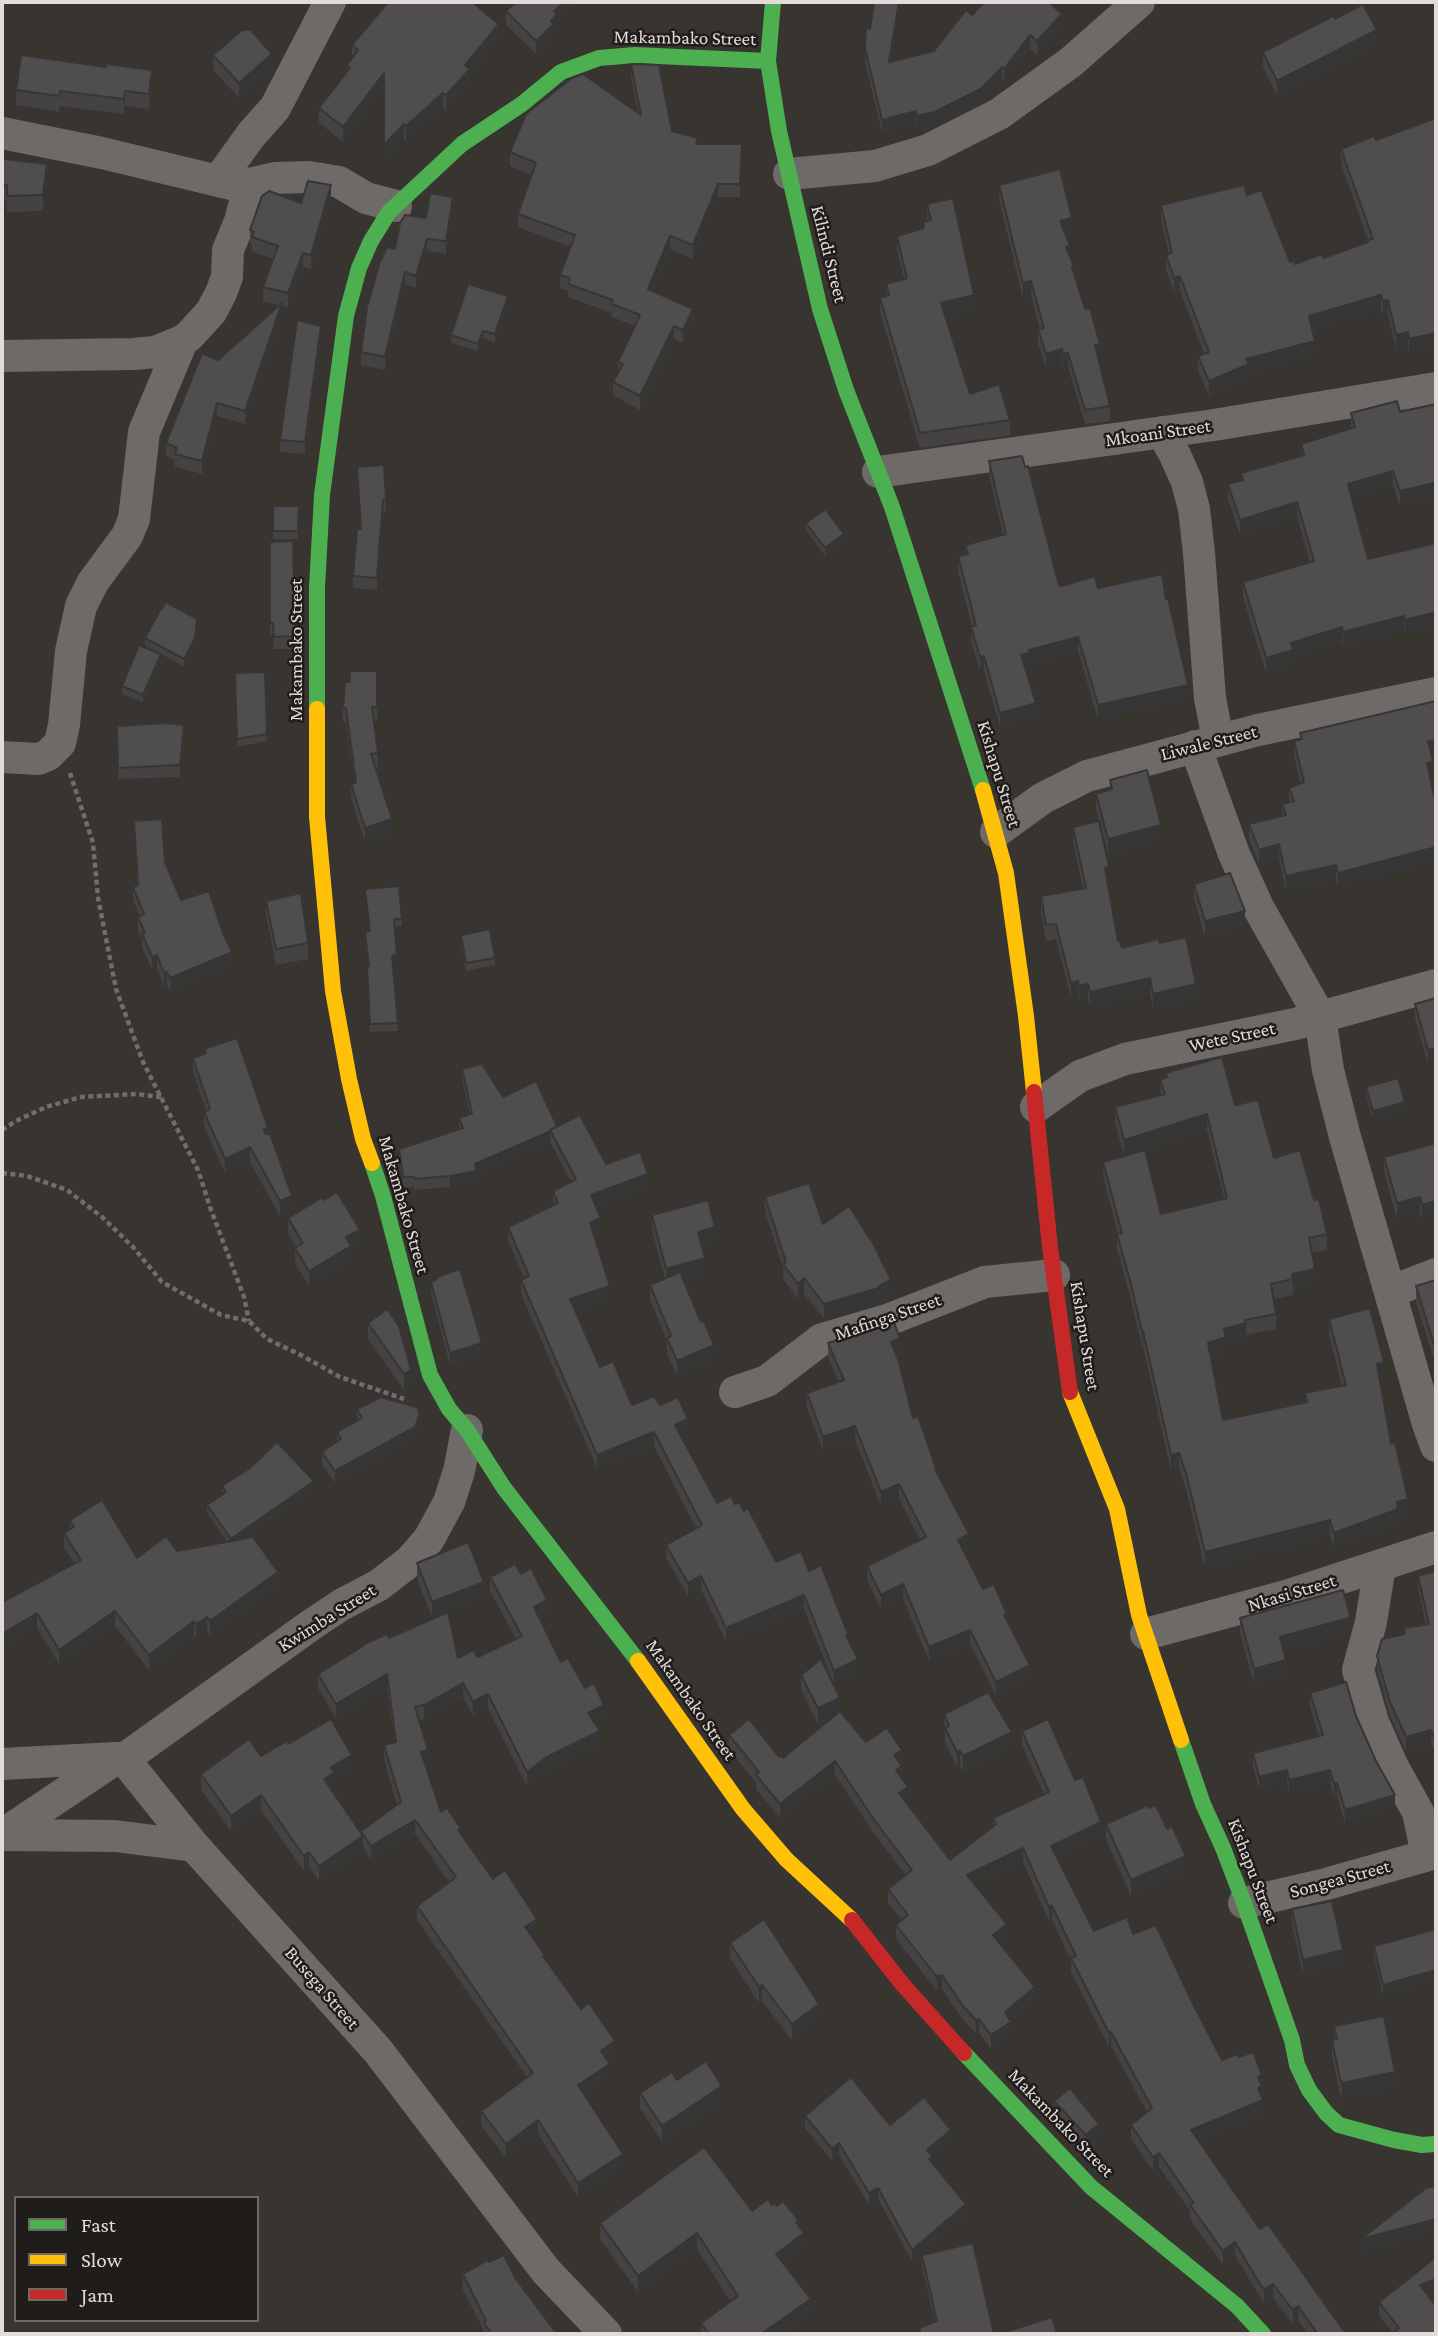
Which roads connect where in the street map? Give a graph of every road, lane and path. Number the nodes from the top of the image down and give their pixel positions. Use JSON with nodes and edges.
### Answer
{"nodes":[{"id":1,"x":330,"y":2,"type":"edge"},
{"id":2,"x":773,"y":2,"type":"edge"},
{"id":3,"x":1139,"y":2,"type":"edge"},
{"id":4,"x":768,"y":61,"type":"junction"},
{"id":5,"x":2,"y":133,"type":"edge"},
{"id":6,"x":789,"y":174,"type":"junction"},
{"id":7,"x":275,"y":178,"type":"junction"},
{"id":8,"x":218,"y":181,"type":"junction"},
{"id":9,"x":396,"y":206,"type":"junction"},
{"id":10,"x":182,"y":341,"type":"junction"},
{"id":11,"x":2,"y":356,"type":"edge"},
{"id":12,"x":1436,"y":388,"type":"edge"},
{"id":13,"x":1162,"y":432,"type":"junction"},
{"id":14,"x":878,"y":472,"type":"junction"},
{"id":15,"x":892,"y":506,"type":"joint"},
{"id":16,"x":1436,"y":693,"type":"edge"},
{"id":17,"x":60,"y":743,"type":"junction"},
{"id":18,"x":1206,"y":743,"type":"junction"},
{"id":19,"x":2,"y":757,"type":"edge"},
{"id":20,"x":996,"y":832,"type":"junction"},
{"id":21,"x":1436,"y":985,"type":"edge"},
{"id":22,"x":1320,"y":1017,"type":"junction"},
{"id":23,"x":162,"y":1097,"type":"junction"},
{"id":24,"x":1036,"y":1107,"type":"junction"},
{"id":25,"x":2,"y":1130,"type":"edge"},
{"id":26,"x":2,"y":1173,"type":"edge"},
{"id":27,"x":1436,"y":1274,"type":"edge"},
{"id":28,"x":1054,"y":1275,"type":"junction"},
{"id":29,"x":1390,"y":1292,"type":"junction"},
{"id":30,"x":249,"y":1321,"type":"junction"},
{"id":31,"x":735,"y":1392,"type":"dead end"},
{"id":32,"x":458,"y":1419,"type":"junction"},
{"id":33,"x":1436,"y":1446,"type":"edge"},
{"id":34,"x":1436,"y":1547,"type":"edge"},
{"id":35,"x":1380,"y":1566,"type":"junction"},
{"id":36,"x":1146,"y":1633,"type":"junction"},
{"id":37,"x":121,"y":1758,"type":"junction"},
{"id":38,"x":2,"y":1764,"type":"edge"},
{"id":39,"x":2,"y":1835,"type":"edge"},
{"id":40,"x":194,"y":1846,"type":"junction"},
{"id":41,"x":1432,"y":1854,"type":"edge"},
{"id":42,"x":1244,"y":1902,"type":"junction"},
{"id":43,"x":1436,"y":2144,"type":"edge"},
{"id":44,"x":606,"y":2334,"type":"edge"},
{"id":45,"x":1262,"y":2334,"type":"edge"}],
"edges":[{"from":1,"to":8,"type":"street"},
{"from":2,"to":4,"type":"street","name":"Kilindi Street"},
{"from":3,"to":6,"type":"street"},
{"from":4,"to":6,"type":"street","name":"Kilindi Street"},
{"from":4,"to":9,"type":"street","name":"Makambako Street"},
{"from":5,"to":8,"type":"street"},
{"from":6,"to":14,"type":"street","name":"Kilindi Street"},
{"from":7,"to":8,"type":"street"},
{"from":7,"to":9,"type":"street"},
{"from":7,"to":10,"type":"street"},
{"from":9,"to":32,"type":"street","name":"Makambako Street"},
{"from":10,"to":11,"type":"street"},
{"from":10,"to":17,"type":"street"},
{"from":12,"to":13,"type":"street","name":"Mkoani Street"},
{"from":13,"to":14,"type":"street","name":"Mkoani Street"},
{"from":13,"to":18,"type":"street"},
{"from":14,"to":15,"type":"street","name":"Kilindi Street"},
{"from":15,"to":20,"type":"street","name":"Kishapu Street"},
{"from":16,"to":18,"type":"street","name":"Liwale Street"},
{"from":17,"to":19,"type":"street"},
{"from":17,"to":23,"type":"path"},
{"from":18,"to":20,"type":"street","name":"Liwale Street"},
{"from":18,"to":22,"type":"street"},
{"from":20,"to":24,"type":"street","name":"Kishapu Street"},
{"from":21,"to":22,"type":"street","name":"Wete Street"},
{"from":22,"to":24,"type":"street","name":"Wete Street"},
{"from":22,"to":29,"type":"street"},
{"from":23,"to":25,"type":"path"},
{"from":23,"to":30,"type":"path"},
{"from":24,"to":28,"type":"street","name":"Kishapu Street"},
{"from":26,"to":30,"type":"path"},
{"from":27,"to":29,"type":"street"},
{"from":28,"to":31,"type":"street","name":"Mafinga Street"},
{"from":28,"to":36,"type":"street","name":"Kishapu Street"},
{"from":29,"to":33,"type":"street"},
{"from":30,"to":32,"type":"path"},
{"from":32,"to":37,"type":"street","name":"Kwimba Street"},
{"from":32,"to":45,"type":"street","name":"Makambako Street"},
{"from":34,"to":35,"type":"street","name":"Nkasi Street"},
{"from":35,"to":36,"type":"street","name":"Nkasi Street"},
{"from":35,"to":41,"type":"street"},
{"from":36,"to":42,"type":"street","name":"Kishapu Street"},
{"from":37,"to":38,"type":"street"},
{"from":37,"to":39,"type":"street"},
{"from":37,"to":40,"type":"street","name":"Busega Street"},
{"from":39,"to":40,"type":"street"},
{"from":40,"to":44,"type":"street","name":"Busega Street"},
{"from":41,"to":42,"type":"street","name":"Songea Street"},
{"from":42,"to":43,"type":"street","name":"Kishapu Street"}]}
